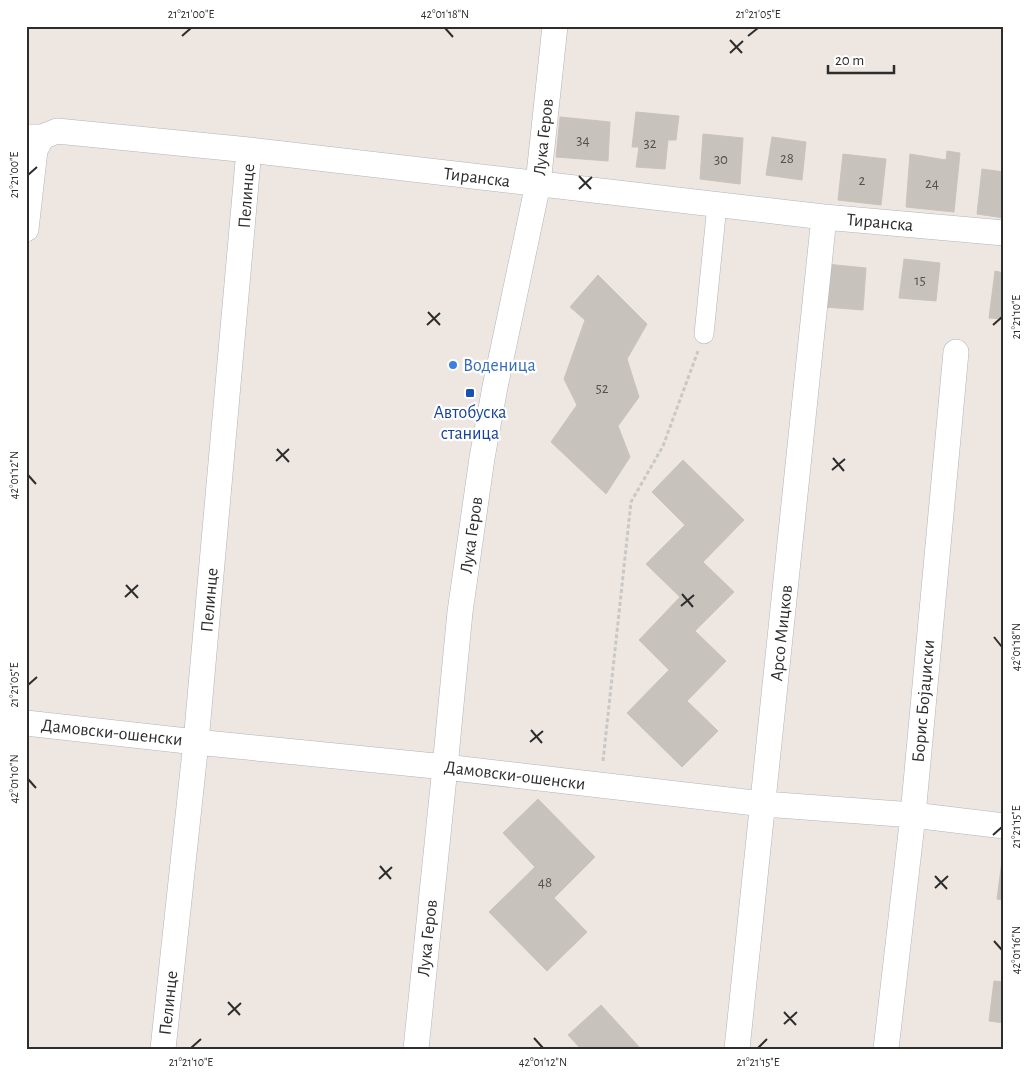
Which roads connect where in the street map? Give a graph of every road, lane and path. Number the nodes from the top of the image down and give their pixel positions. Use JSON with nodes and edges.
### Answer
{"nodes":[{"id":1,"x":555,"y":26,"type":"edge"},
{"id":2,"x":34,"y":137,"type":"edge"},
{"id":3,"x":249,"y":150,"type":"junction"},
{"id":4,"x":538,"y":184,"type":"junction"},
{"id":5,"x":718,"y":205,"type":"junction"},
{"id":6,"x":824,"y":217,"type":"junction"},
{"id":7,"x":26,"y":230,"type":"edge"},
{"id":8,"x":1004,"y":234,"type":"edge"},
{"id":9,"x":704,"y":334,"type":"joint"},
{"id":10,"x":956,"y":352,"type":"dead end"},
{"id":11,"x":26,"y":723,"type":"edge"},
{"id":12,"x":196,"y":742,"type":"junction"},
{"id":13,"x":446,"y":766,"type":"junction"},
{"id":14,"x":601,"y":785,"type":"junction"},
{"id":15,"x":764,"y":804,"type":"junction"},
{"id":16,"x":913,"y":815,"type":"junction"},
{"id":17,"x":1004,"y":826,"type":"edge"},
{"id":18,"x":163,"y":1049,"type":"edge"},
{"id":19,"x":416,"y":1049,"type":"edge"},
{"id":20,"x":737,"y":1049,"type":"edge"},
{"id":21,"x":886,"y":1049,"type":"edge"}],
"edges":[{"from":1,"to":4,"type":"street","name":"Лука Геров"},
{"from":2,"to":3,"type":"street","name":"Тиранска"},
{"from":2,"to":7,"type":"street"},
{"from":3,"to":4,"type":"street","name":"Тиранска"},
{"from":3,"to":12,"type":"street","name":"Пелинце"},
{"from":4,"to":5,"type":"street","name":"Тиранска"},
{"from":4,"to":13,"type":"street","name":"Лука Геров"},
{"from":5,"to":6,"type":"street","name":"Тиранска"},
{"from":5,"to":9,"type":"street"},
{"from":6,"to":8,"type":"street","name":"Тиранска"},
{"from":6,"to":15,"type":"street","name":"Арсо Мицков"},
{"from":9,"to":14,"type":"path"},
{"from":10,"to":16,"type":"street","name":"Борис Бојаџиски"},
{"from":11,"to":12,"type":"street","name":"Дамовски-ошенски"},
{"from":12,"to":13,"type":"street","name":"Дамовски-ошенски"},
{"from":12,"to":18,"type":"street","name":"Пелинце"},
{"from":13,"to":14,"type":"street","name":"Дамовски-ошенски"},
{"from":13,"to":19,"type":"street","name":"Лука Геров"},
{"from":14,"to":15,"type":"street","name":"Дамовски-ошенски"},
{"from":15,"to":16,"type":"street","name":"Дамовски-ошенски"},
{"from":15,"to":20,"type":"street","name":"Арсо Мицков"},
{"from":16,"to":17,"type":"street","name":"Дамовски-ошенски"},
{"from":16,"to":21,"type":"street","name":"Борис Бојаџиски"}]}
